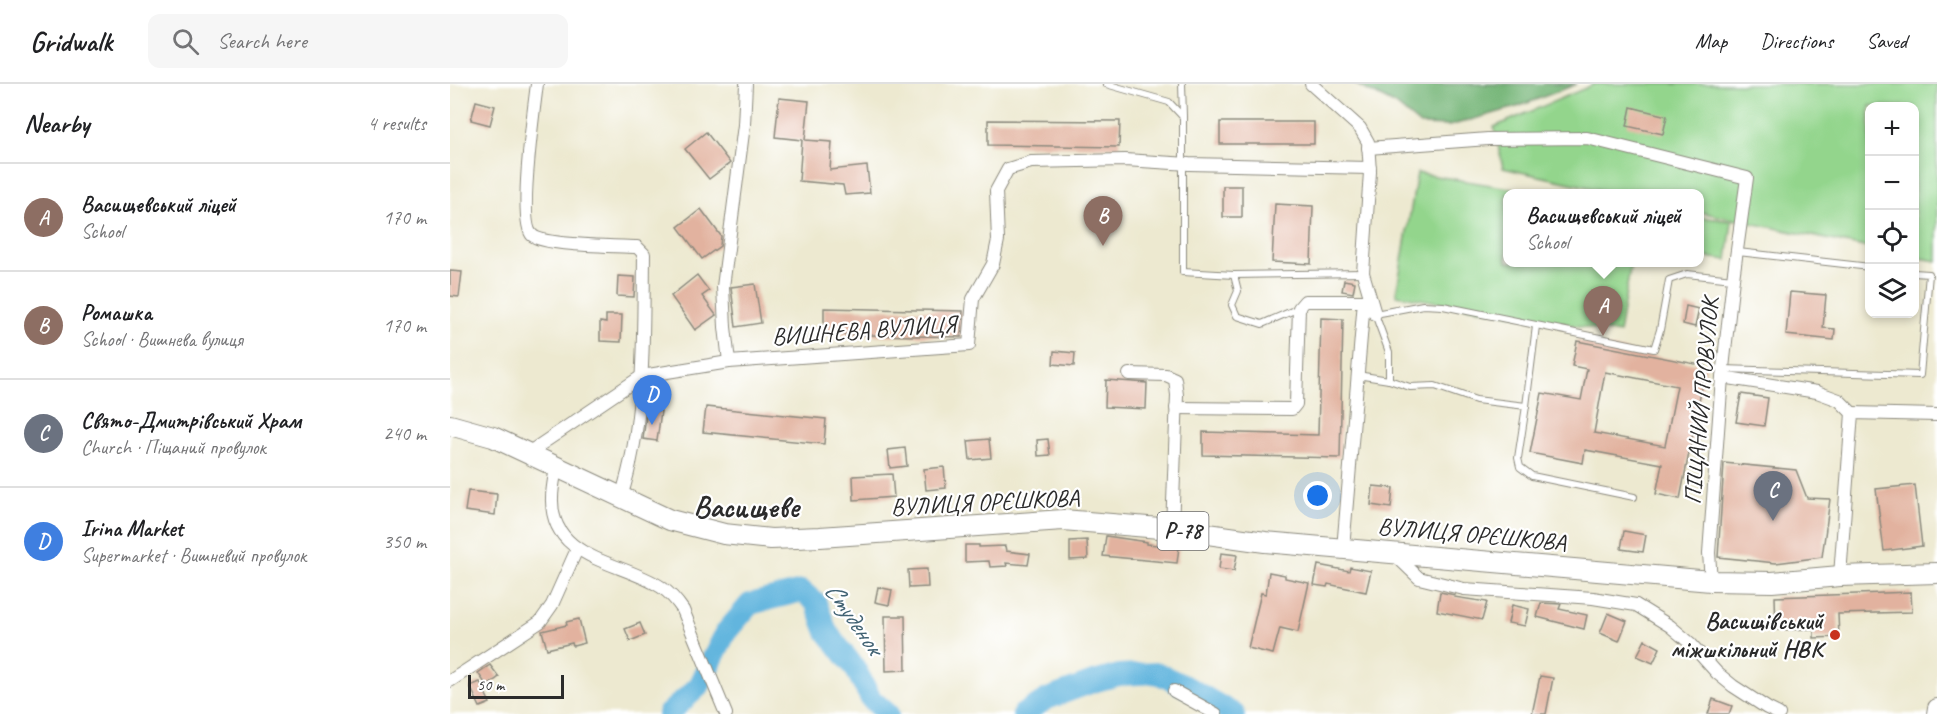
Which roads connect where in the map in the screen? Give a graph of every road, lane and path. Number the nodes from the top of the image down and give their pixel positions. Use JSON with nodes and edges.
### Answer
{"nodes":[{"id":1,"x":537,"y":84,"type":"edge"},
{"id":2,"x":746,"y":84,"type":"edge"},
{"id":3,"x":1106,"y":84,"type":"edge"},
{"id":4,"x":1182,"y":84,"type":"edge"},
{"id":5,"x":1311,"y":84,"type":"edge"},
{"id":6,"x":1183,"y":117,"type":"junction"},
{"id":7,"x":1368,"y":148,"type":"junction"},
{"id":8,"x":1183,"y":164,"type":"junction"},
{"id":9,"x":1370,"y":168,"type":"junction"},
{"id":10,"x":1738,"y":252,"type":"junction"},
{"id":11,"x":1865,"y":267,"type":"edge"},
{"id":12,"x":1364,"y":273,"type":"junction"},
{"id":13,"x":1919,"y":273,"type":"edge"},
{"id":14,"x":1234,"y":274,"type":"junction"},
{"id":15,"x":1733,"y":279,"type":"junction"},
{"id":16,"x":1364,"y":301,"type":"junction"},
{"id":17,"x":1299,"y":308,"type":"junction"},
{"id":18,"x":1375,"y":314,"type":"junction"},
{"id":19,"x":1536,"y":326,"type":"junction"},
{"id":20,"x":729,"y":362,"type":"junction"},
{"id":21,"x":1723,"y":373,"type":"junction"},
{"id":22,"x":1129,"y":374,"type":"dead end"},
{"id":23,"x":1357,"y":375,"type":"junction"},
{"id":24,"x":642,"y":376,"type":"junction"},
{"id":25,"x":1389,"y":380,"type":"junction"},
{"id":26,"x":1526,"y":406,"type":"junction"},
{"id":27,"x":1176,"y":408,"type":"junction"},
{"id":28,"x":1852,"y":413,"type":"junction"},
{"id":29,"x":1937,"y":415,"type":"edge"},
{"id":30,"x":450,"y":425,"type":"edge"},
{"id":31,"x":528,"y":453,"type":"junction"},
{"id":32,"x":556,"y":466,"type":"junction"},
{"id":33,"x":621,"y":497,"type":"junction"},
{"id":34,"x":1634,"y":497,"type":"dead end"},
{"id":35,"x":1172,"y":529,"type":"junction"},
{"id":36,"x":577,"y":549,"type":"junction"},
{"id":37,"x":1343,"y":549,"type":"junction"},
{"id":38,"x":1394,"y":554,"type":"junction"},
{"id":39,"x":1937,"y":573,"type":"edge"},
{"id":40,"x":1840,"y":576,"type":"junction"},
{"id":41,"x":1711,"y":581,"type":"junction"},
{"id":42,"x":450,"y":681,"type":"edge"},
{"id":43,"x":1174,"y":691,"type":"dead end"},
{"id":44,"x":1937,"y":708,"type":"edge"},
{"id":45,"x":726,"y":714,"type":"edge"},
{"id":46,"x":1216,"y":714,"type":"edge"},
{"id":47,"x":1779,"y":714,"type":"edge"},
{"id":48,"x":1936,"y":714,"type":"edge"}],
"edges":[{"from":1,"to":24,"type":"street"},
{"from":2,"to":20,"type":"street"},
{"from":3,"to":6,"type":"lane"},
{"from":4,"to":6,"type":"lane"},
{"from":5,"to":7,"type":"street"},
{"from":6,"to":8,"type":"lane"},
{"from":7,"to":9,"type":"street"},
{"from":7,"to":10,"type":"street","name":"ПІЩАНИЙ ПРОВУЛОК"},
{"from":8,"to":9,"type":"street","name":"ВИШНЕВА ВУЛИЦЯ"},
{"from":8,"to":14,"type":"lane"},
{"from":8,"to":20,"type":"street","name":"ВИШНЕВА ВУЛИЦЯ"},
{"from":9,"to":12,"type":"street"},
{"from":10,"to":11,"type":"lane"},
{"from":10,"to":15,"type":"street","name":"ПІЩАНИЙ ПРОВУЛОК"},
{"from":12,"to":14,"type":"lane"},
{"from":12,"to":18,"type":"street"},
{"from":13,"to":21,"type":"lane"},
{"from":14,"to":17,"type":"lane"},
{"from":15,"to":19,"type":"lane"},
{"from":15,"to":21,"type":"street","name":"ПІЩАНИЙ ПРОВУЛОК"},
{"from":16,"to":17,"type":"street"},
{"from":16,"to":18,"type":"street"},
{"from":16,"to":23,"type":"street"},
{"from":17,"to":27,"type":"street"},
{"from":18,"to":19,"type":"lane"},
{"from":18,"to":25,"type":"lane"},
{"from":19,"to":26,"type":"lane"},
{"from":20,"to":24,"type":"street","name":"ВИШНЕВА ВУЛИЦЯ"},
{"from":21,"to":28,"type":"street"},
{"from":21,"to":41,"type":"street","name":"ПІЩАНИЙ ПРОВУЛОК"},
{"from":22,"to":27,"type":"street"},
{"from":23,"to":25,"type":"lane"},
{"from":23,"to":37,"type":"street"},
{"from":24,"to":31,"type":"street","name":"ВИШНЕВА ВУЛИЦЯ"},
{"from":24,"to":33,"type":"street"},
{"from":25,"to":26,"type":"lane"},
{"from":26,"to":34,"type":"lane"},
{"from":27,"to":35,"type":"street"},
{"from":28,"to":29,"type":"street"},
{"from":28,"to":40,"type":"street"},
{"from":30,"to":31,"type":"main road","name":"ВУЛИЦЯ ОРЄШКОВА","number":"Р-78"},
{"from":31,"to":32,"type":"main road","name":"ВУЛИЦЯ ОРЄШКОВА","number":"Р-78"},
{"from":32,"to":33,"type":"main road","name":"ВУЛИЦЯ ОРЄШКОВА","number":"Р-78"},
{"from":32,"to":36,"type":"street"},
{"from":33,"to":35,"type":"main road","name":"ВУЛИЦЯ ОРЄШКОВА","number":"Р-78"},
{"from":35,"to":37,"type":"main road","name":"ВУЛИЦЯ ОРЄШКОВА","number":"Р-78"},
{"from":36,"to":42,"type":"street"},
{"from":36,"to":45,"type":"street"},
{"from":37,"to":38,"type":"main road","name":"ВУЛИЦЯ ОРЄШКОВА","number":"Р-78"},
{"from":38,"to":41,"type":"main road","name":"ВУЛИЦЯ ОРЄШКОВА","number":"Р-78"},
{"from":38,"to":47,"type":"street"},
{"from":39,"to":40,"type":"main road","name":"ВУЛИЦЯ ОРЄШКОВА","number":"Р-78"},
{"from":40,"to":41,"type":"main road","name":"ВУЛИЦЯ ОРЄШКОВА","number":"Р-78"},
{"from":43,"to":46,"type":"street"},
{"from":44,"to":48,"type":"street"}]}
